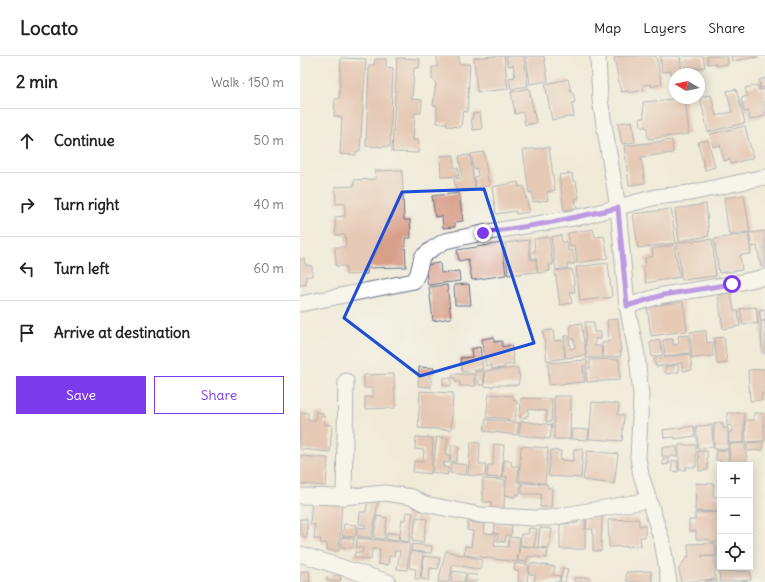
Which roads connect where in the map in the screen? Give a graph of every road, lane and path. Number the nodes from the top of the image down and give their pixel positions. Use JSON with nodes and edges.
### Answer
{"nodes":[{"id":1,"x":598,"y":56,"type":"edge"},
{"id":2,"x":765,"y":177,"type":"edge"},
{"id":3,"x":618,"y":208,"type":"junction"},
{"id":4,"x":765,"y":277,"type":"edge"},
{"id":5,"x":300,"y":304,"type":"edge"},
{"id":6,"x":627,"y":306,"type":"junction"},
{"id":7,"x":346,"y":381,"type":"dead end"},
{"id":8,"x":300,"y":496,"type":"edge"},
{"id":9,"x":344,"y":497,"type":"junction"},
{"id":10,"x":649,"y":500,"type":"junction"},
{"id":11,"x":300,"y":554,"type":"edge"},
{"id":12,"x":388,"y":582,"type":"edge"},
{"id":13,"x":669,"y":582,"type":"edge"}],
"edges":[{"from":1,"to":3,"type":"street"},
{"from":2,"to":3,"type":"street"},
{"from":3,"to":5,"type":"street"},
{"from":3,"to":6,"type":"street"},
{"from":4,"to":6,"type":"street"},
{"from":6,"to":10,"type":"street"},
{"from":7,"to":9,"type":"street"},
{"from":8,"to":9,"type":"street"},
{"from":9,"to":10,"type":"street"},
{"from":10,"to":13,"type":"street"},
{"from":11,"to":12,"type":"street"}]}
